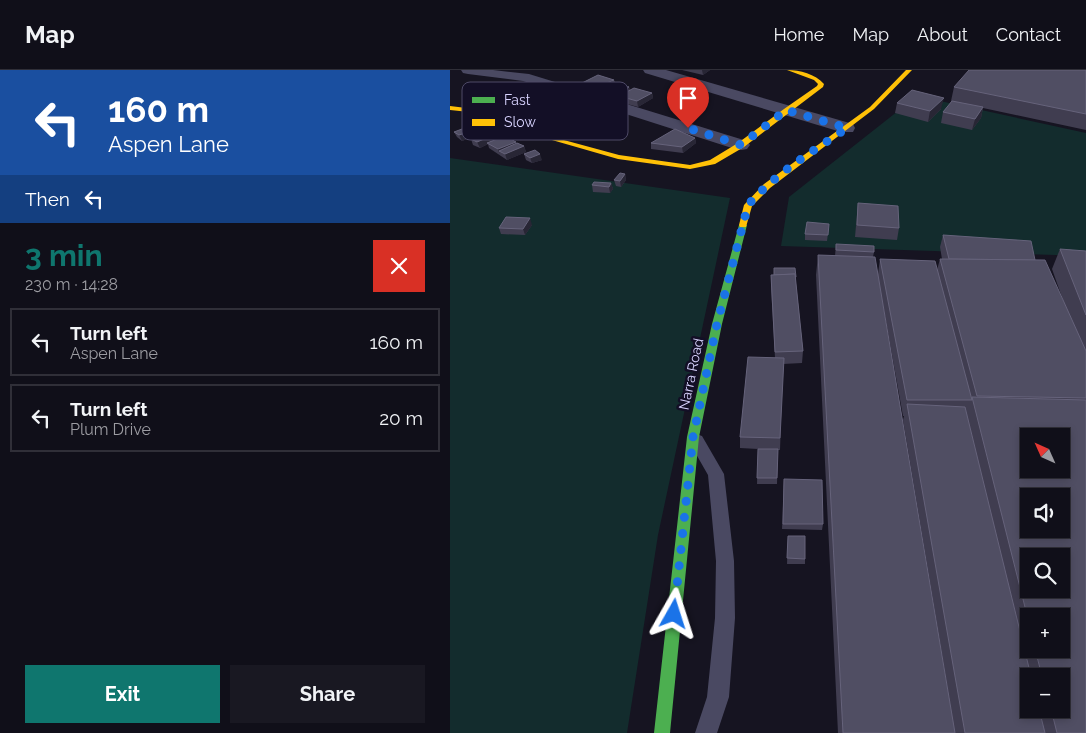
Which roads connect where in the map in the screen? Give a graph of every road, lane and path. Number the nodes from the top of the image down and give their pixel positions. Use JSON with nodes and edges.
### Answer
{"nodes":[{"id":1,"x":468,"y":70,"type":"edge"},
{"id":2,"x":650,"y":70,"type":"edge"},
{"id":3,"x":790,"y":70,"type":"edge"},
{"id":4,"x":909,"y":70,"type":"edge"},
{"id":5,"x":540,"y":82,"type":"edge"},
{"id":6,"x":628,"y":110,"type":"edge"},
{"id":7,"x":786,"y":110,"type":"junction"},
{"id":8,"x":847,"y":128,"type":"junction"},
{"id":9,"x":558,"y":140,"type":"edge"},
{"id":10,"x":741,"y":145,"type":"junction"},
{"id":11,"x":693,"y":437,"type":"junction"},
{"id":12,"x":662,"y":733,"type":"edge"},
{"id":13,"x":706,"y":733,"type":"edge"}],
"edges":[{"from":1,"to":5,"type":"street"},
{"from":2,"to":7,"type":"street"},
{"from":3,"to":7,"type":"street"},
{"from":4,"to":8,"type":"street","name":"Narra Road"},
{"from":6,"to":10,"type":"street"},
{"from":7,"to":8,"type":"street"},
{"from":7,"to":10,"type":"street"},
{"from":8,"to":11,"type":"street","name":"Narra Road"},
{"from":9,"to":10,"type":"street"},
{"from":11,"to":12,"type":"street","name":"Narra Road"},
{"from":11,"to":13,"type":"lane"}]}
